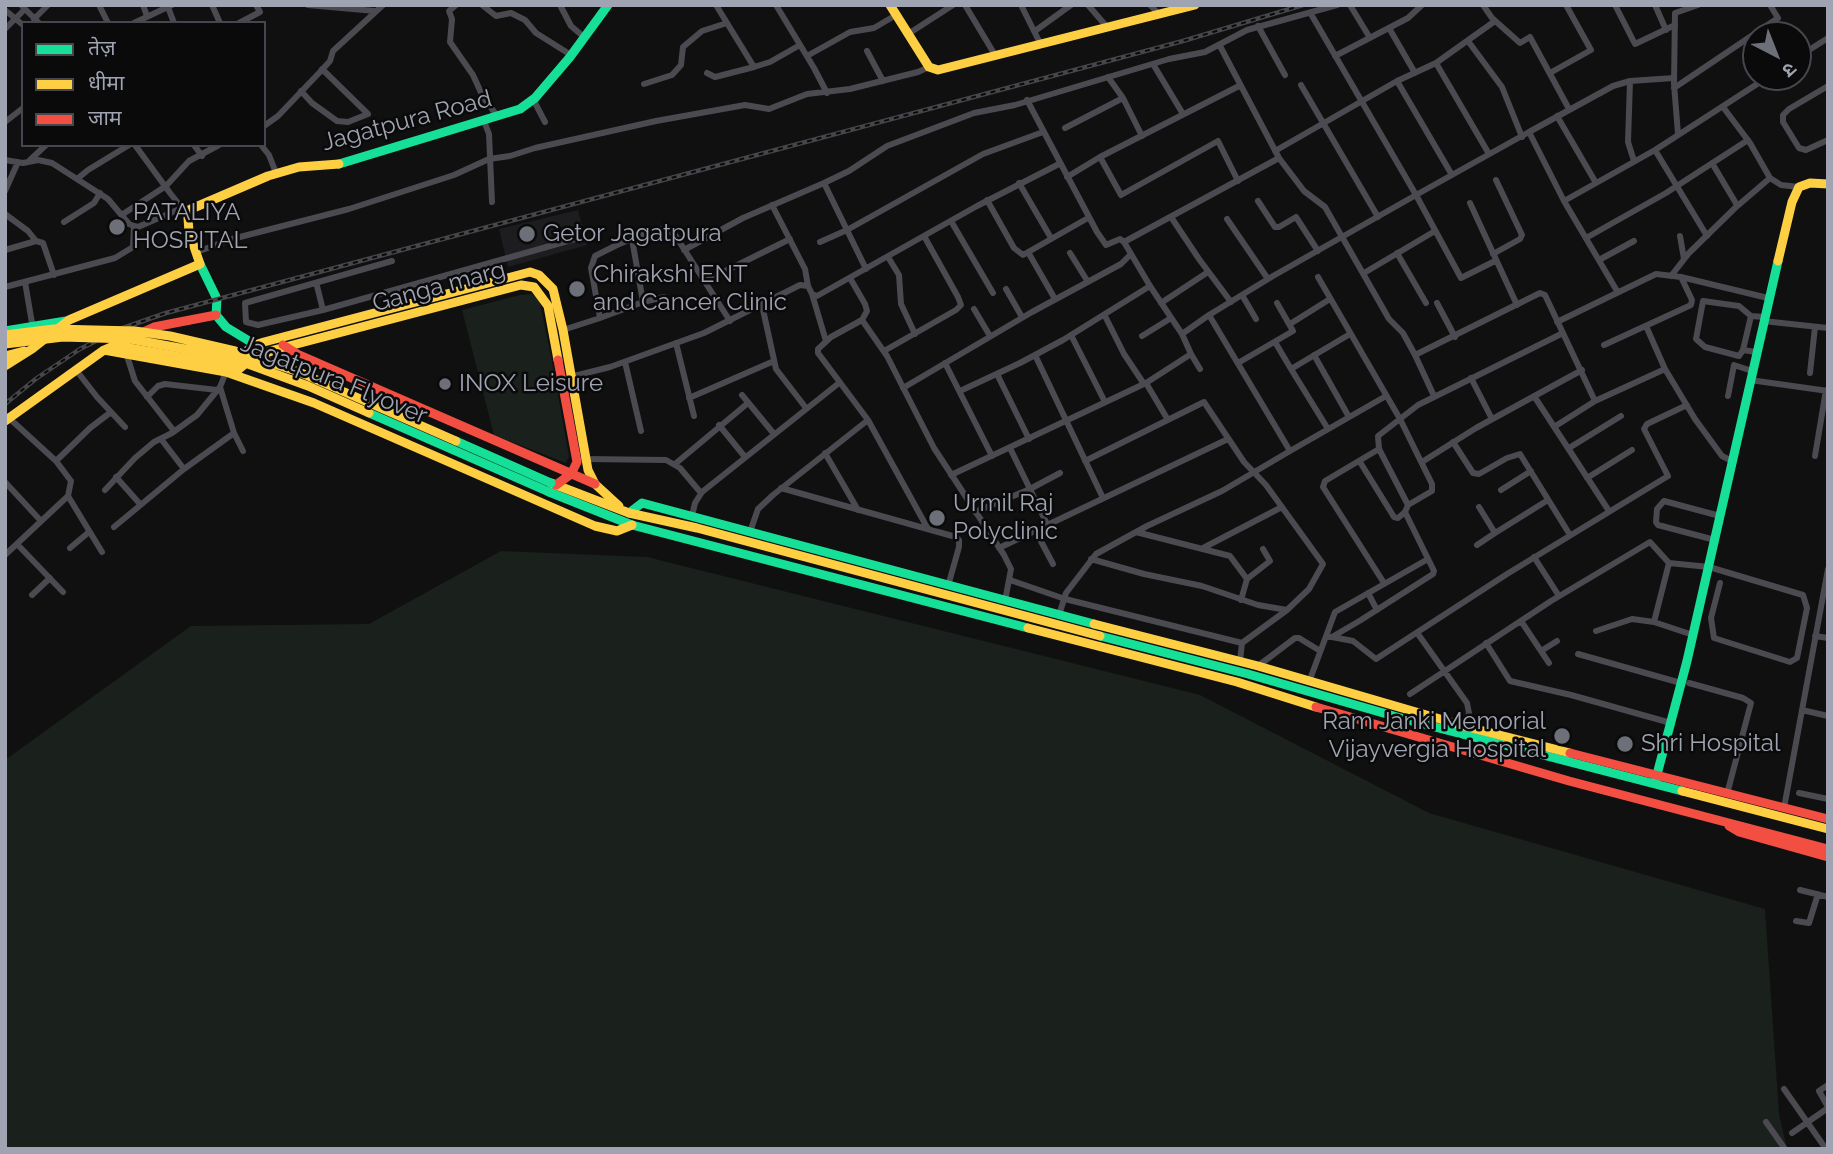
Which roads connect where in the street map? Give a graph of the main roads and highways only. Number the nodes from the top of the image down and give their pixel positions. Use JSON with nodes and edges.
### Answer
{"nodes":[{"id":1,"x":890,"y":5,"type":"edge"},
{"id":2,"x":1195,"y":5,"type":"edge"},
{"id":3,"x":604,"y":7,"type":"edge"},
{"id":4,"x":1828,"y":184,"type":"edge"},
{"id":5,"x":200,"y":264,"type":"junction"},
{"id":6,"x":216,"y":315,"type":"junction"},
{"id":7,"x":69,"y":320,"type":"junction"},
{"id":8,"x":5,"y":333,"type":"edge"},
{"id":9,"x":277,"y":338,"type":"junction"},
{"id":10,"x":5,"y":344,"type":"edge"},
{"id":11,"x":255,"y":345,"type":"junction"},
{"id":12,"x":285,"y":347,"type":"junction"},
{"id":13,"x":32,"y":349,"type":"junction"},
{"id":14,"x":104,"y":351,"type":"junction"},
{"id":15,"x":268,"y":352,"type":"junction"},
{"id":16,"x":5,"y":356,"type":"edge"},
{"id":17,"x":5,"y":366,"type":"edge"},
{"id":18,"x":232,"y":370,"type":"junction"},
{"id":19,"x":566,"y":378,"type":"junction"},
{"id":20,"x":7,"y":420,"type":"edge"},
{"id":21,"x":581,"y":461,"type":"junction"},
{"id":22,"x":570,"y":474,"type":"junction"},
{"id":23,"x":595,"y":484,"type":"junction"},
{"id":24,"x":552,"y":487,"type":"junction"},
{"id":25,"x":629,"y":513,"type":"junction"},
{"id":26,"x":632,"y":525,"type":"junction"},
{"id":27,"x":1239,"y":666,"type":"junction"},
{"id":28,"x":1237,"y":682,"type":"junction"},
{"id":29,"x":1308,"y":686,"type":"junction"},
{"id":30,"x":1655,"y":780,"type":"junction"},
{"id":31,"x":1828,"y":820,"type":"edge"},
{"id":32,"x":1722,"y":821,"type":"junction"},
{"id":33,"x":1828,"y":830,"type":"edge"},
{"id":34,"x":1828,"y":849,"type":"edge"},
{"id":35,"x":1828,"y":857,"type":"edge"}],
"edges":[{"from":1,"to":2,"type":"main road"},
{"from":3,"to":5,"type":"main road","name":"Jagatpura Road"},
{"from":4,"to":30,"type":"main road"},
{"from":5,"to":6,"type":"main road"},
{"from":5,"to":7,"type":"main road"},
{"from":6,"to":11,"type":"main road"},
{"from":6,"to":14,"type":"main road"},
{"from":7,"to":8,"type":"main road"},
{"from":7,"to":13,"type":"main road"},
{"from":8,"to":24,"type":"main road","name":"Jagatpura Flyover","bridge":true},
{"from":9,"to":11,"type":"main road"},
{"from":9,"to":12,"type":"main road"},
{"from":9,"to":19,"type":"main road"},
{"from":10,"to":24,"type":"main road","name":"Jagatpura Flyover","bridge":true},
{"from":11,"to":15,"type":"main road"},
{"from":11,"to":18,"type":"main road"},
{"from":12,"to":15,"type":"main road","name":"Ganga marg"},
{"from":12,"to":19,"type":"main road","name":"Ganga marg"},
{"from":12,"to":22,"type":"main road"},
{"from":13,"to":16,"type":"main road"},
{"from":13,"to":17,"type":"main road"},
{"from":14,"to":18,"type":"main road"},
{"from":14,"to":18,"type":"main road"},
{"from":14,"to":20,"type":"main road"},
{"from":15,"to":18,"type":"main road","name":"Ganga marg"},
{"from":18,"to":26,"type":"main road"},
{"from":19,"to":21,"type":"main road","name":"Ganga marg"},
{"from":21,"to":22,"type":"main road"},
{"from":21,"to":23,"type":"main road","name":"Ganga marg"},
{"from":22,"to":23,"type":"main road"},
{"from":22,"to":24,"type":"main road"},
{"from":23,"to":25,"type":"main road"},
{"from":24,"to":25,"type":"main road"},
{"from":24,"to":26,"type":"main road","name":"Jagatpura Flyover"},
{"from":25,"to":27,"type":"main road"},
{"from":25,"to":27,"type":"main road"},
{"from":26,"to":28,"type":"main road"},
{"from":27,"to":28,"type":"main road"},
{"from":27,"to":29,"type":"main road"},
{"from":27,"to":29,"type":"main road"},
{"from":28,"to":32,"type":"main road"},
{"from":29,"to":30,"type":"main road"},
{"from":30,"to":31,"type":"main road"},
{"from":30,"to":33,"type":"main road"},
{"from":32,"to":34,"type":"main road"},
{"from":32,"to":35,"type":"main road"}]}
